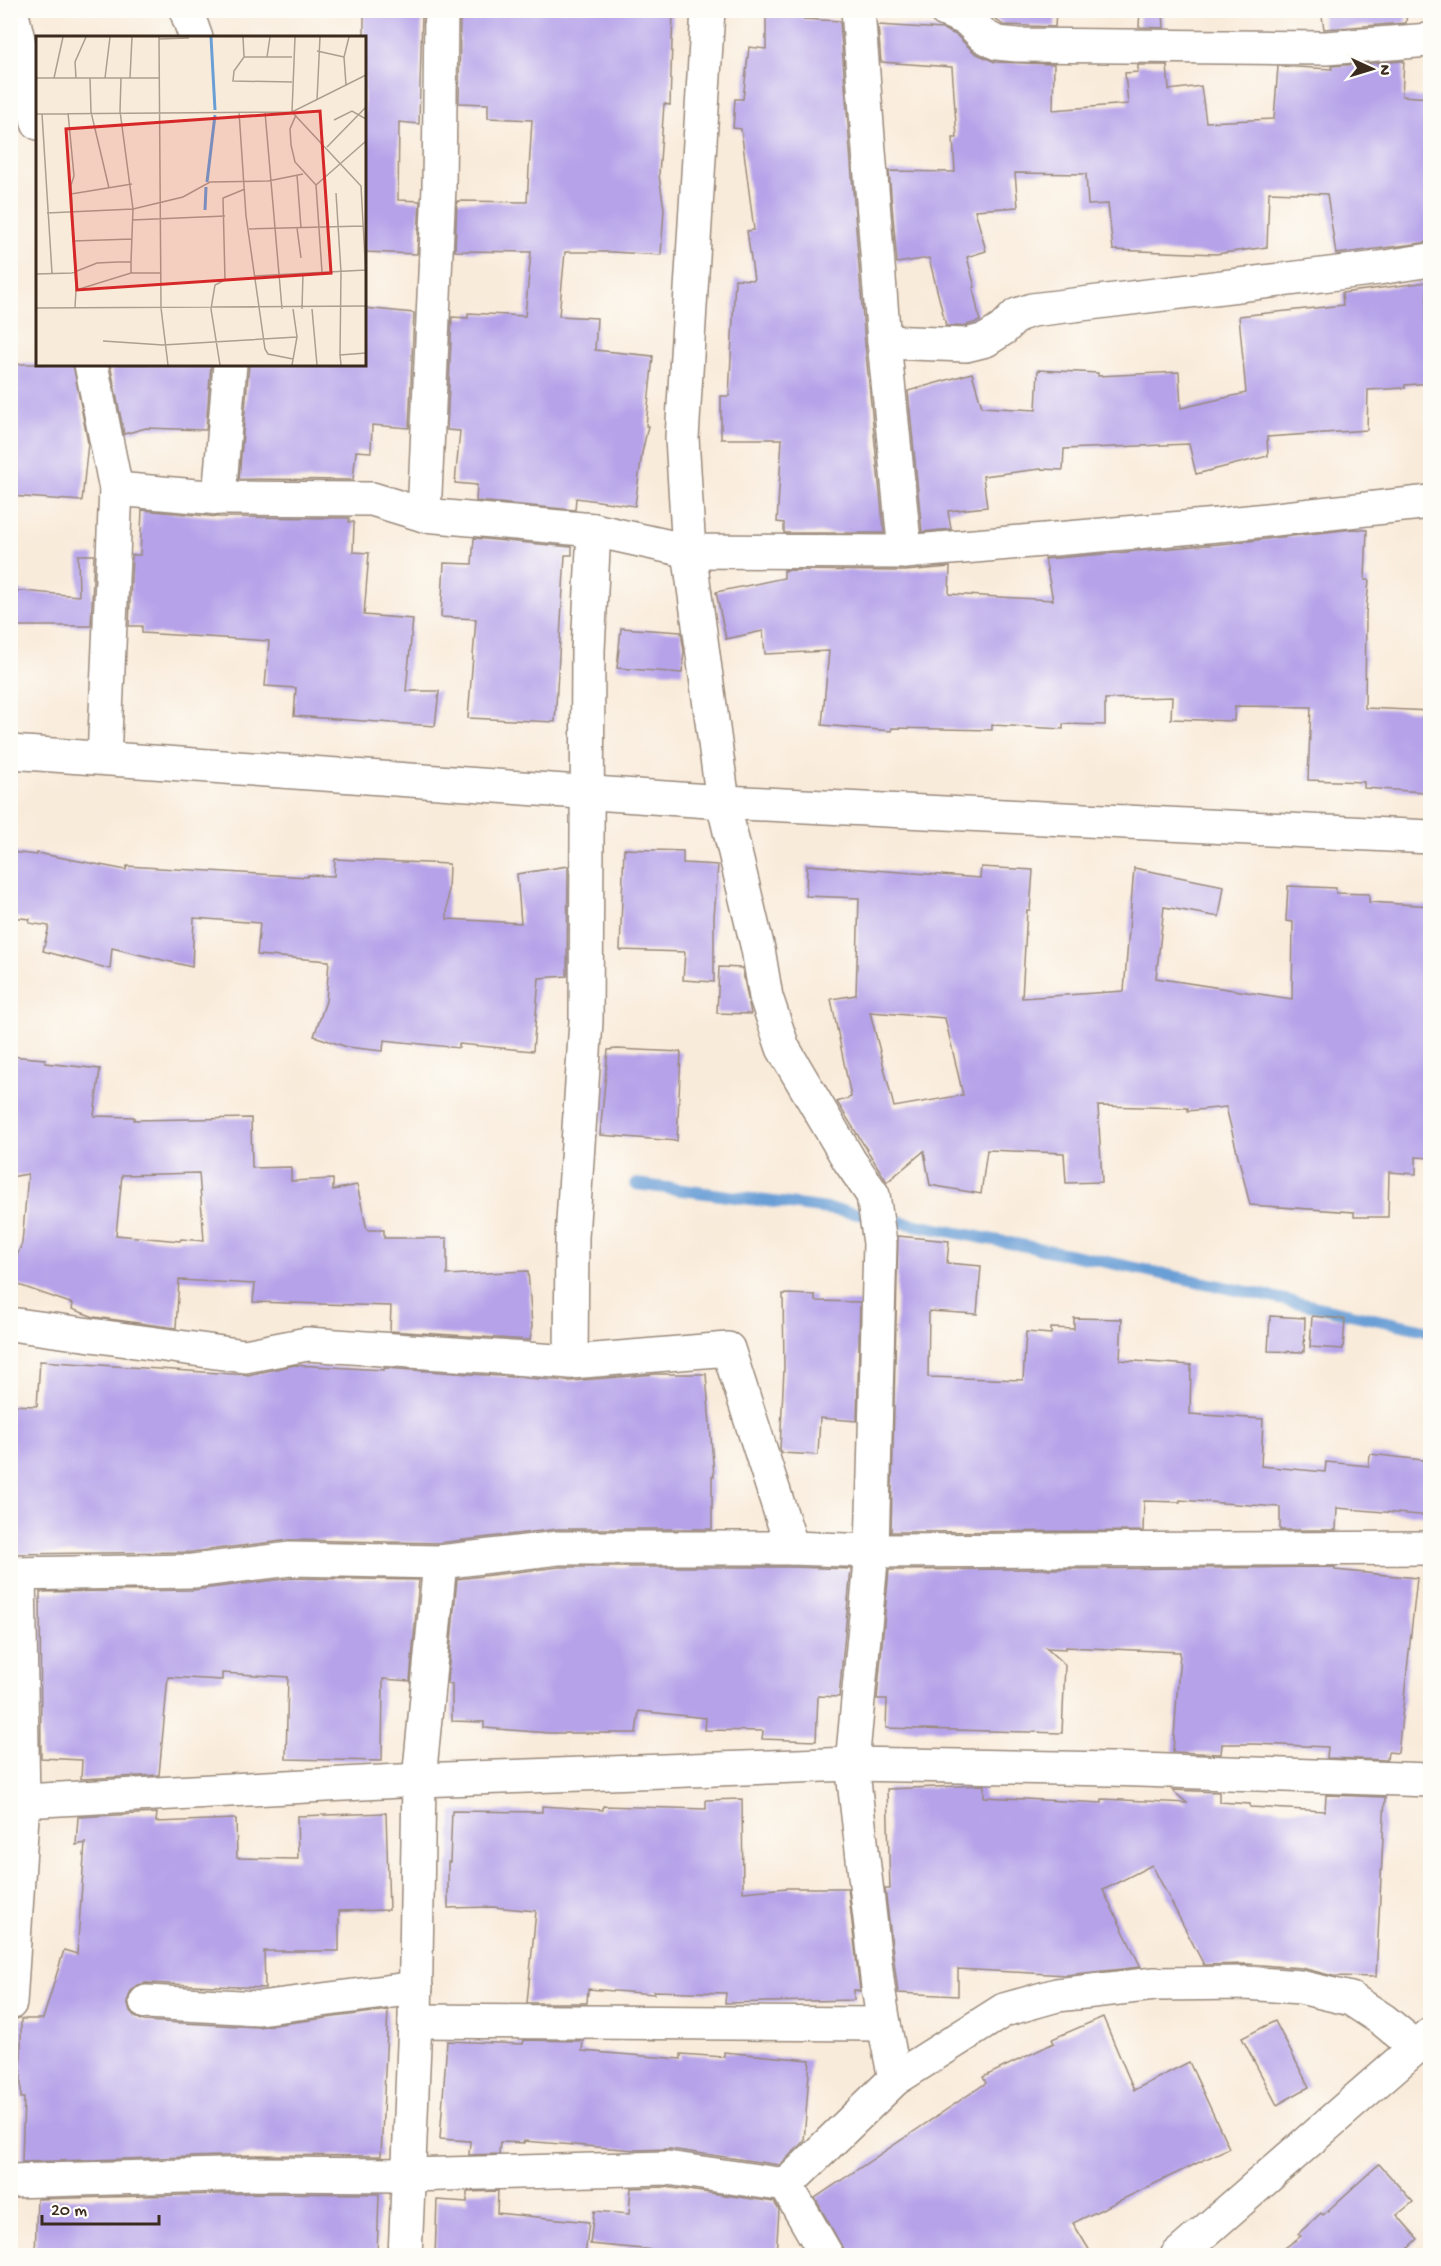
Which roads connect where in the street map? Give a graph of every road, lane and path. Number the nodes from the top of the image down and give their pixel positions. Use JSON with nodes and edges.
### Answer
{"nodes":[{"id":1,"x":11,"y":10,"type":"edge"},
{"id":2,"x":186,"y":10,"type":"edge"},
{"id":3,"x":441,"y":10,"type":"edge"},
{"id":4,"x":708,"y":10,"type":"edge"},
{"id":5,"x":858,"y":10,"type":"edge"},
{"id":6,"x":945,"y":10,"type":"edge"},
{"id":7,"x":195,"y":36,"type":"edge"},
{"id":8,"x":1431,"y":40,"type":"edge"},
{"id":9,"x":36,"y":115,"type":"edge"},
{"id":10,"x":1431,"y":260,"type":"edge"},
{"id":11,"x":884,"y":342,"type":"junction"},
{"id":12,"x":91,"y":366,"type":"edge"},
{"id":13,"x":230,"y":366,"type":"edge"},
{"id":14,"x":117,"y":489,"type":"junction"},
{"id":15,"x":219,"y":498,"type":"junction"},
{"id":16,"x":1431,"y":502,"type":"edge"},
{"id":17,"x":424,"y":515,"type":"junction"},
{"id":18,"x":594,"y":530,"type":"junction"},
{"id":19,"x":689,"y":550,"type":"junction"},
{"id":20,"x":905,"y":552,"type":"junction"},
{"id":21,"x":10,"y":752,"type":"edge"},
{"id":22,"x":104,"y":758,"type":"junction"},
{"id":23,"x":587,"y":791,"type":"junction"},
{"id":24,"x":723,"y":802,"type":"junction"},
{"id":25,"x":1431,"y":837,"type":"edge"},
{"id":26,"x":10,"y":1324,"type":"edge"},
{"id":27,"x":571,"y":1362,"type":"junction"},
{"id":28,"x":792,"y":1548,"type":"junction"},
{"id":29,"x":1431,"y":1548,"type":"edge"},
{"id":30,"x":872,"y":1551,"type":"junction"},
{"id":31,"x":440,"y":1562,"type":"junction"},
{"id":32,"x":15,"y":1574,"type":"edge"},
{"id":33,"x":852,"y":1764,"type":"junction"},
{"id":34,"x":418,"y":1780,"type":"junction"},
{"id":35,"x":1431,"y":1780,"type":"edge"},
{"id":36,"x":17,"y":1802,"type":"edge"},
{"id":37,"x":416,"y":1988,"type":"junction"},
{"id":38,"x":146,"y":2002,"type":"dead end"},
{"id":39,"x":10,"y":2003,"type":"edge"},
{"id":40,"x":415,"y":2021,"type":"junction"},
{"id":41,"x":884,"y":2024,"type":"junction"},
{"id":42,"x":1423,"y":2041,"type":"edge"},
{"id":43,"x":895,"y":2079,"type":"junction"},
{"id":44,"x":408,"y":2175,"type":"junction"},
{"id":45,"x":10,"y":2181,"type":"edge"},
{"id":46,"x":786,"y":2185,"type":"junction"},
{"id":47,"x":405,"y":2256,"type":"edge"},
{"id":48,"x":827,"y":2256,"type":"edge"},
{"id":49,"x":1177,"y":2256,"type":"edge"}],
"edges":[{"from":1,"to":9,"type":"street"},
{"from":2,"to":7,"type":"street"},
{"from":3,"to":17,"type":"street"},
{"from":4,"to":19,"type":"street"},
{"from":5,"to":11,"type":"street"},
{"from":6,"to":8,"type":"street"},
{"from":10,"to":11,"type":"street"},
{"from":11,"to":20,"type":"street"},
{"from":12,"to":14,"type":"street"},
{"from":13,"to":15,"type":"street"},
{"from":14,"to":15,"type":"street"},
{"from":14,"to":22,"type":"street"},
{"from":15,"to":17,"type":"street"},
{"from":16,"to":20,"type":"street"},
{"from":17,"to":18,"type":"street"},
{"from":18,"to":19,"type":"street"},
{"from":18,"to":23,"type":"street"},
{"from":19,"to":20,"type":"street"},
{"from":19,"to":24,"type":"street"},
{"from":21,"to":22,"type":"street"},
{"from":22,"to":23,"type":"street"},
{"from":23,"to":24,"type":"street"},
{"from":23,"to":27,"type":"street"},
{"from":24,"to":25,"type":"street"},
{"from":24,"to":30,"type":"street"},
{"from":26,"to":27,"type":"street"},
{"from":27,"to":28,"type":"street"},
{"from":28,"to":30,"type":"street"},
{"from":28,"to":31,"type":"street"},
{"from":29,"to":30,"type":"street"},
{"from":30,"to":33,"type":"street"},
{"from":31,"to":32,"type":"street"},
{"from":31,"to":34,"type":"street"},
{"from":32,"to":36,"type":"street"},
{"from":33,"to":34,"type":"street"},
{"from":33,"to":35,"type":"street"},
{"from":33,"to":41,"type":"street"},
{"from":34,"to":36,"type":"street"},
{"from":34,"to":37,"type":"street"},
{"from":36,"to":39,"type":"street"},
{"from":37,"to":38,"type":"street"},
{"from":37,"to":40,"type":"street"},
{"from":40,"to":41,"type":"street"},
{"from":40,"to":44,"type":"street"},
{"from":41,"to":43,"type":"street"},
{"from":42,"to":43,"type":"street"},
{"from":42,"to":49,"type":"street"},
{"from":43,"to":46,"type":"street"},
{"from":44,"to":45,"type":"street"},
{"from":44,"to":46,"type":"street"},
{"from":44,"to":47,"type":"street"},
{"from":46,"to":48,"type":"street"}]}
